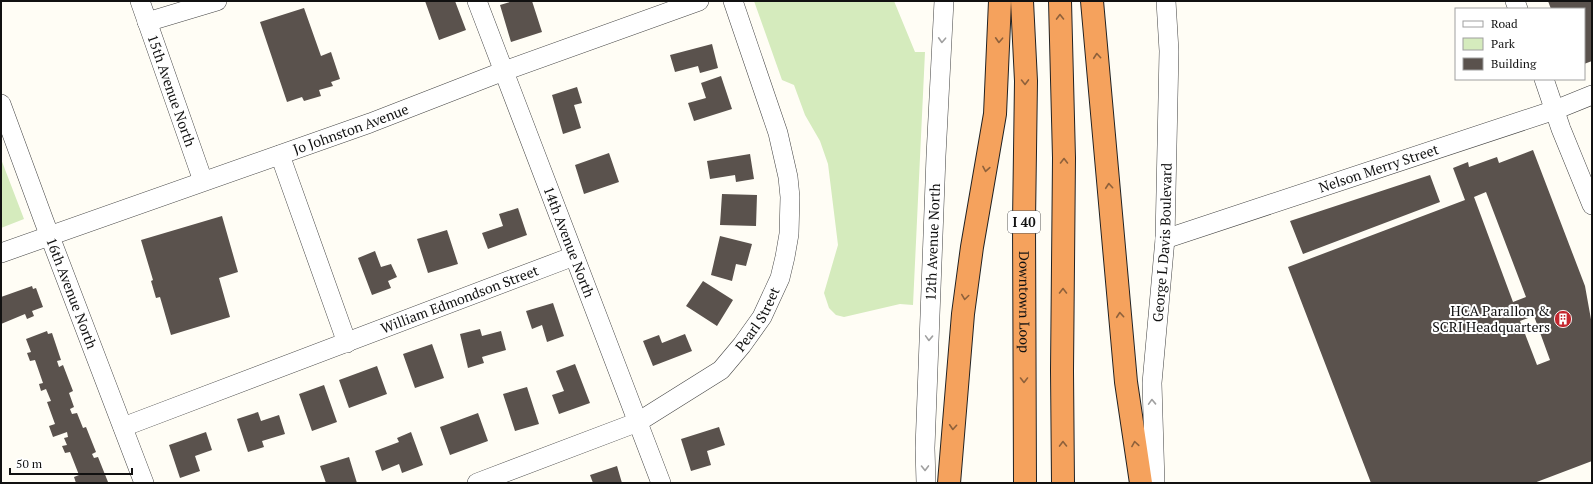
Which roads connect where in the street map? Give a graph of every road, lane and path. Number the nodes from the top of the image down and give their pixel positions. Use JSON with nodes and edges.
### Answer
{"nodes":[{"id":1,"x":140,"y":1,"type":"edge"},
{"id":2,"x":217,"y":1,"type":"edge"},
{"id":3,"x":477,"y":1,"type":"edge"},
{"id":4,"x":698,"y":1,"type":"edge"},
{"id":5,"x":733,"y":1,"type":"edge"},
{"id":6,"x":944,"y":1,"type":"edge"},
{"id":7,"x":1000,"y":1,"type":"edge"},
{"id":8,"x":1022,"y":1,"type":"edge"},
{"id":9,"x":1060,"y":1,"type":"edge"},
{"id":10,"x":1092,"y":1,"type":"edge"},
{"id":11,"x":1166,"y":1,"type":"edge"},
{"id":12,"x":147,"y":22,"type":"junction"},
{"id":13,"x":504,"y":71,"type":"junction"},
{"id":14,"x":1544,"y":80,"type":"edge"},
{"id":15,"x":1592,"y":95,"type":"edge"},
{"id":16,"x":1,"y":104,"type":"edge"},
{"id":17,"x":1555,"y":110,"type":"junction"},
{"id":18,"x":280,"y":155,"type":"junction"},
{"id":19,"x":203,"y":181,"type":"junction"},
{"id":20,"x":1592,"y":205,"type":"edge"},
{"id":21,"x":51,"y":237,"type":"junction"},
{"id":22,"x":1165,"y":239,"type":"junction"},
{"id":23,"x":1,"y":253,"type":"edge"},
{"id":24,"x":574,"y":256,"type":"junction"},
{"id":25,"x":347,"y":343,"type":"junction"},
{"id":26,"x":638,"y":422,"type":"junction"},
{"id":27,"x":123,"y":427,"type":"junction"},
{"id":28,"x":144,"y":483,"type":"edge"},
{"id":29,"x":477,"y":483,"type":"edge"},
{"id":30,"x":660,"y":483,"type":"edge"},
{"id":31,"x":926,"y":483,"type":"edge"},
{"id":32,"x":949,"y":483,"type":"edge"},
{"id":33,"x":1026,"y":483,"type":"edge"},
{"id":34,"x":1063,"y":483,"type":"edge"},
{"id":35,"x":1141,"y":483,"type":"edge"},
{"id":36,"x":1155,"y":483,"type":"edge"}],
"edges":[{"from":1,"to":12,"type":"street","name":"15th Avenue North"},
{"from":2,"to":12,"type":"street"},
{"from":3,"to":13,"type":"street","name":"14th Avenue North"},
{"from":4,"to":13,"type":"street","name":"Jo Johnston Avenue"},
{"from":5,"to":26,"type":"street","name":"Pearl Street"},
{"from":6,"to":31,"type":"street","name":"12th Avenue North","one_way":true},
{"from":7,"to":32,"type":"highway","one_way":true},
{"from":8,"to":33,"type":"highway","name":"Downtown Loop","number":"I 40","one_way":true},
{"from":34,"to":9,"type":"highway","one_way":true},
{"from":35,"to":10,"type":"highway","one_way":true},
{"from":11,"to":22,"type":"street","name":"George L Davis Boulevard"},
{"from":12,"to":19,"type":"street","name":"15th Avenue North"},
{"from":13,"to":18,"type":"street","name":"Jo Johnston Avenue"},
{"from":13,"to":24,"type":"street","name":"14th Avenue North"},
{"from":14,"to":17,"type":"street"},
{"from":15,"to":17,"type":"street","name":"Nelson Merry Street"},
{"from":16,"to":21,"type":"street","name":"16th Avenue North"},
{"from":17,"to":20,"type":"street"},
{"from":17,"to":22,"type":"street","name":"Nelson Merry Street"},
{"from":18,"to":19,"type":"street","name":"Jo Johnston Avenue"},
{"from":18,"to":25,"type":"street"},
{"from":19,"to":21,"type":"street","name":"Jo Johnston Avenue"},
{"from":21,"to":23,"type":"street","name":"Jo Johnston Avenue"},
{"from":21,"to":27,"type":"street","name":"16th Avenue North"},
{"from":36,"to":22,"type":"street","name":"George L Davis Boulevard","one_way":true},
{"from":24,"to":25,"type":"street","name":"William Edmondson Street"},
{"from":24,"to":26,"type":"street","name":"14th Avenue North"},
{"from":25,"to":27,"type":"street","name":"William Edmondson Street"},
{"from":26,"to":29,"type":"street","name":"Pearl Street"},
{"from":26,"to":30,"type":"street","name":"14th Avenue North"},
{"from":27,"to":28,"type":"street","name":"16th Avenue North"}]}
